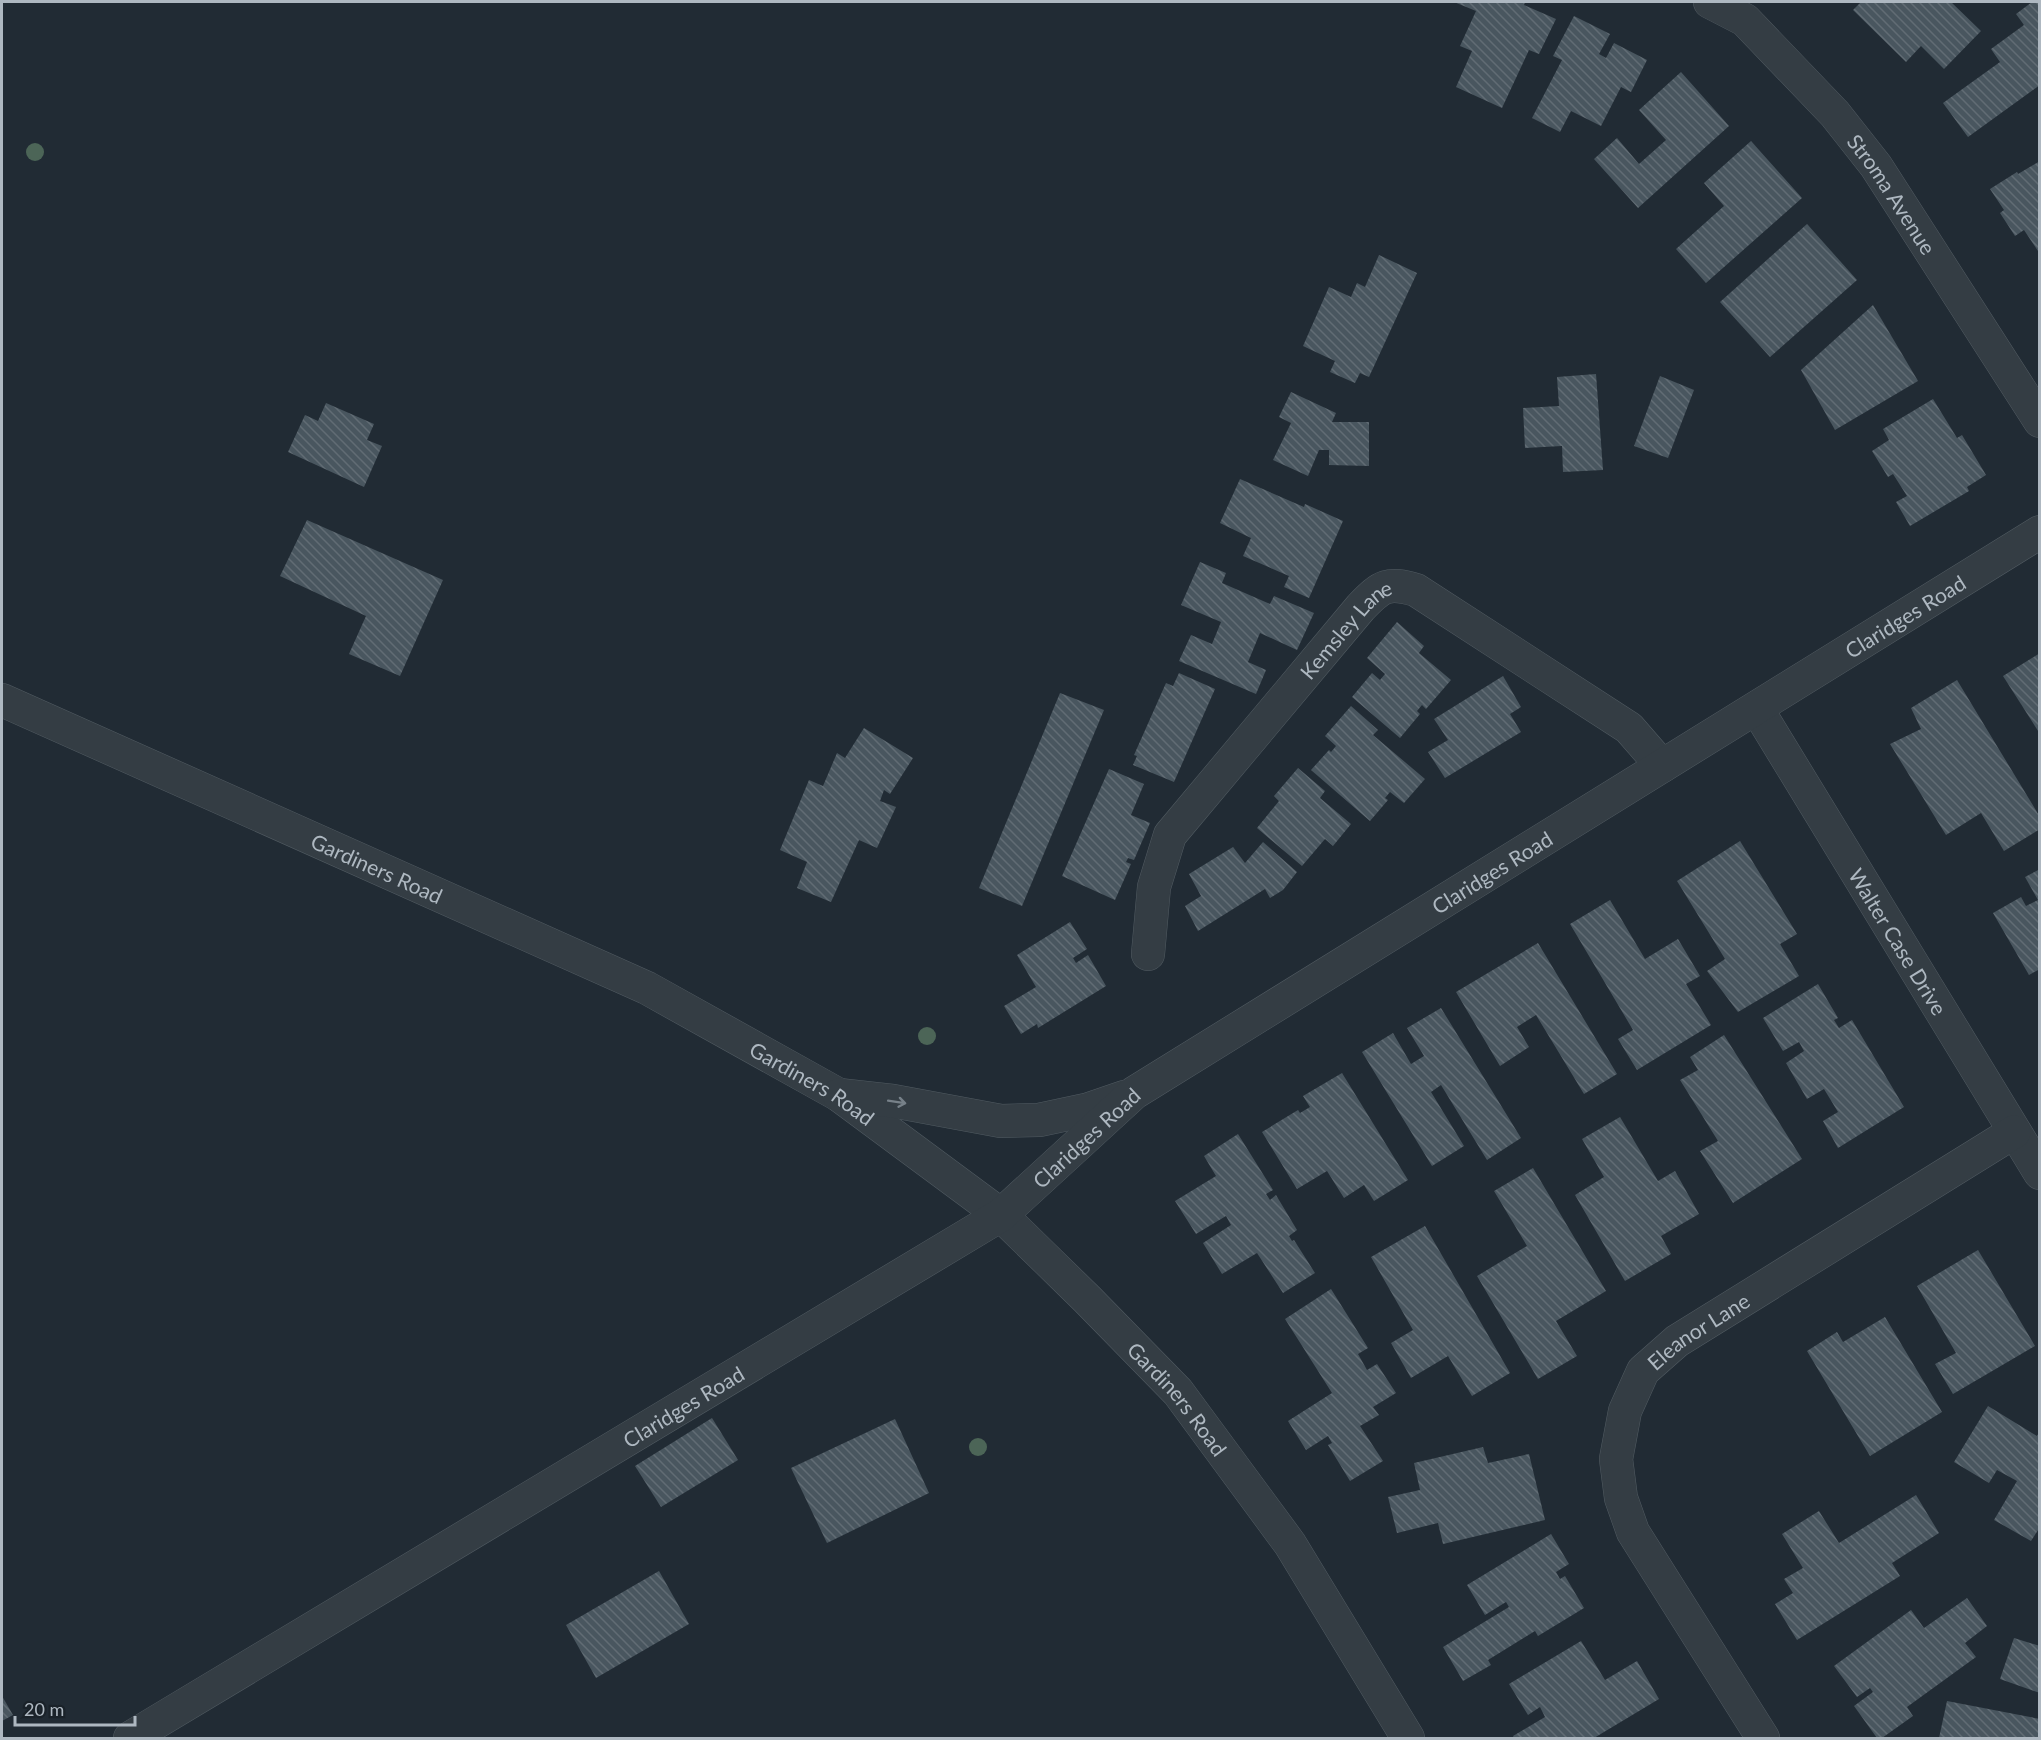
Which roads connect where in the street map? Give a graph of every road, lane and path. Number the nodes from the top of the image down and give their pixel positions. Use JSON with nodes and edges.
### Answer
{"nodes":[{"id":1,"x":1710,"y":2,"type":"edge"},
{"id":2,"x":1753,"y":11,"type":"edge"},
{"id":3,"x":2040,"y":421,"type":"edge"},
{"id":4,"x":2040,"y":532,"type":"edge"},
{"id":5,"x":2,"y":700,"type":"edge"},
{"id":6,"x":1757,"y":709,"type":"junction"},
{"id":7,"x":1662,"y":766,"type":"junction"},
{"id":8,"x":1148,"y":954,"type":"dead end"},
{"id":9,"x":1134,"y":1094,"type":"junction"},
{"id":10,"x":839,"y":1095,"type":"junction"},
{"id":11,"x":2014,"y":1132,"type":"junction"},
{"id":12,"x":2040,"y":1173,"type":"edge"},
{"id":13,"x":1001,"y":1215,"type":"junction"},
{"id":14,"x":130,"y":1738,"type":"edge"},
{"id":15,"x":1408,"y":1738,"type":"edge"},
{"id":16,"x":1763,"y":1738,"type":"edge"}],
"edges":[{"from":1,"to":2,"type":"street","name":"Stroma Avenue"},
{"from":2,"to":3,"type":"street","name":"Stroma Avenue"},
{"from":4,"to":6,"type":"street","name":"Claridges Road"},
{"from":5,"to":10,"type":"street","name":"Gardiners Road"},
{"from":6,"to":7,"type":"street","name":"Claridges Road"},
{"from":6,"to":11,"type":"street","name":"Walter Case Drive"},
{"from":7,"to":8,"type":"street","name":"Kemsley Lane"},
{"from":7,"to":9,"type":"street","name":"Claridges Road"},
{"from":10,"to":9,"type":"street","one_way":true},
{"from":9,"to":13,"type":"street","name":"Claridges Road"},
{"from":10,"to":13,"type":"street","name":"Gardiners Road"},
{"from":11,"to":12,"type":"street","name":"Walter Case Drive"},
{"from":11,"to":16,"type":"street","name":"Eleanor Lane"},
{"from":13,"to":14,"type":"street","name":"Claridges Road"},
{"from":13,"to":15,"type":"street","name":"Gardiners Road"}]}
